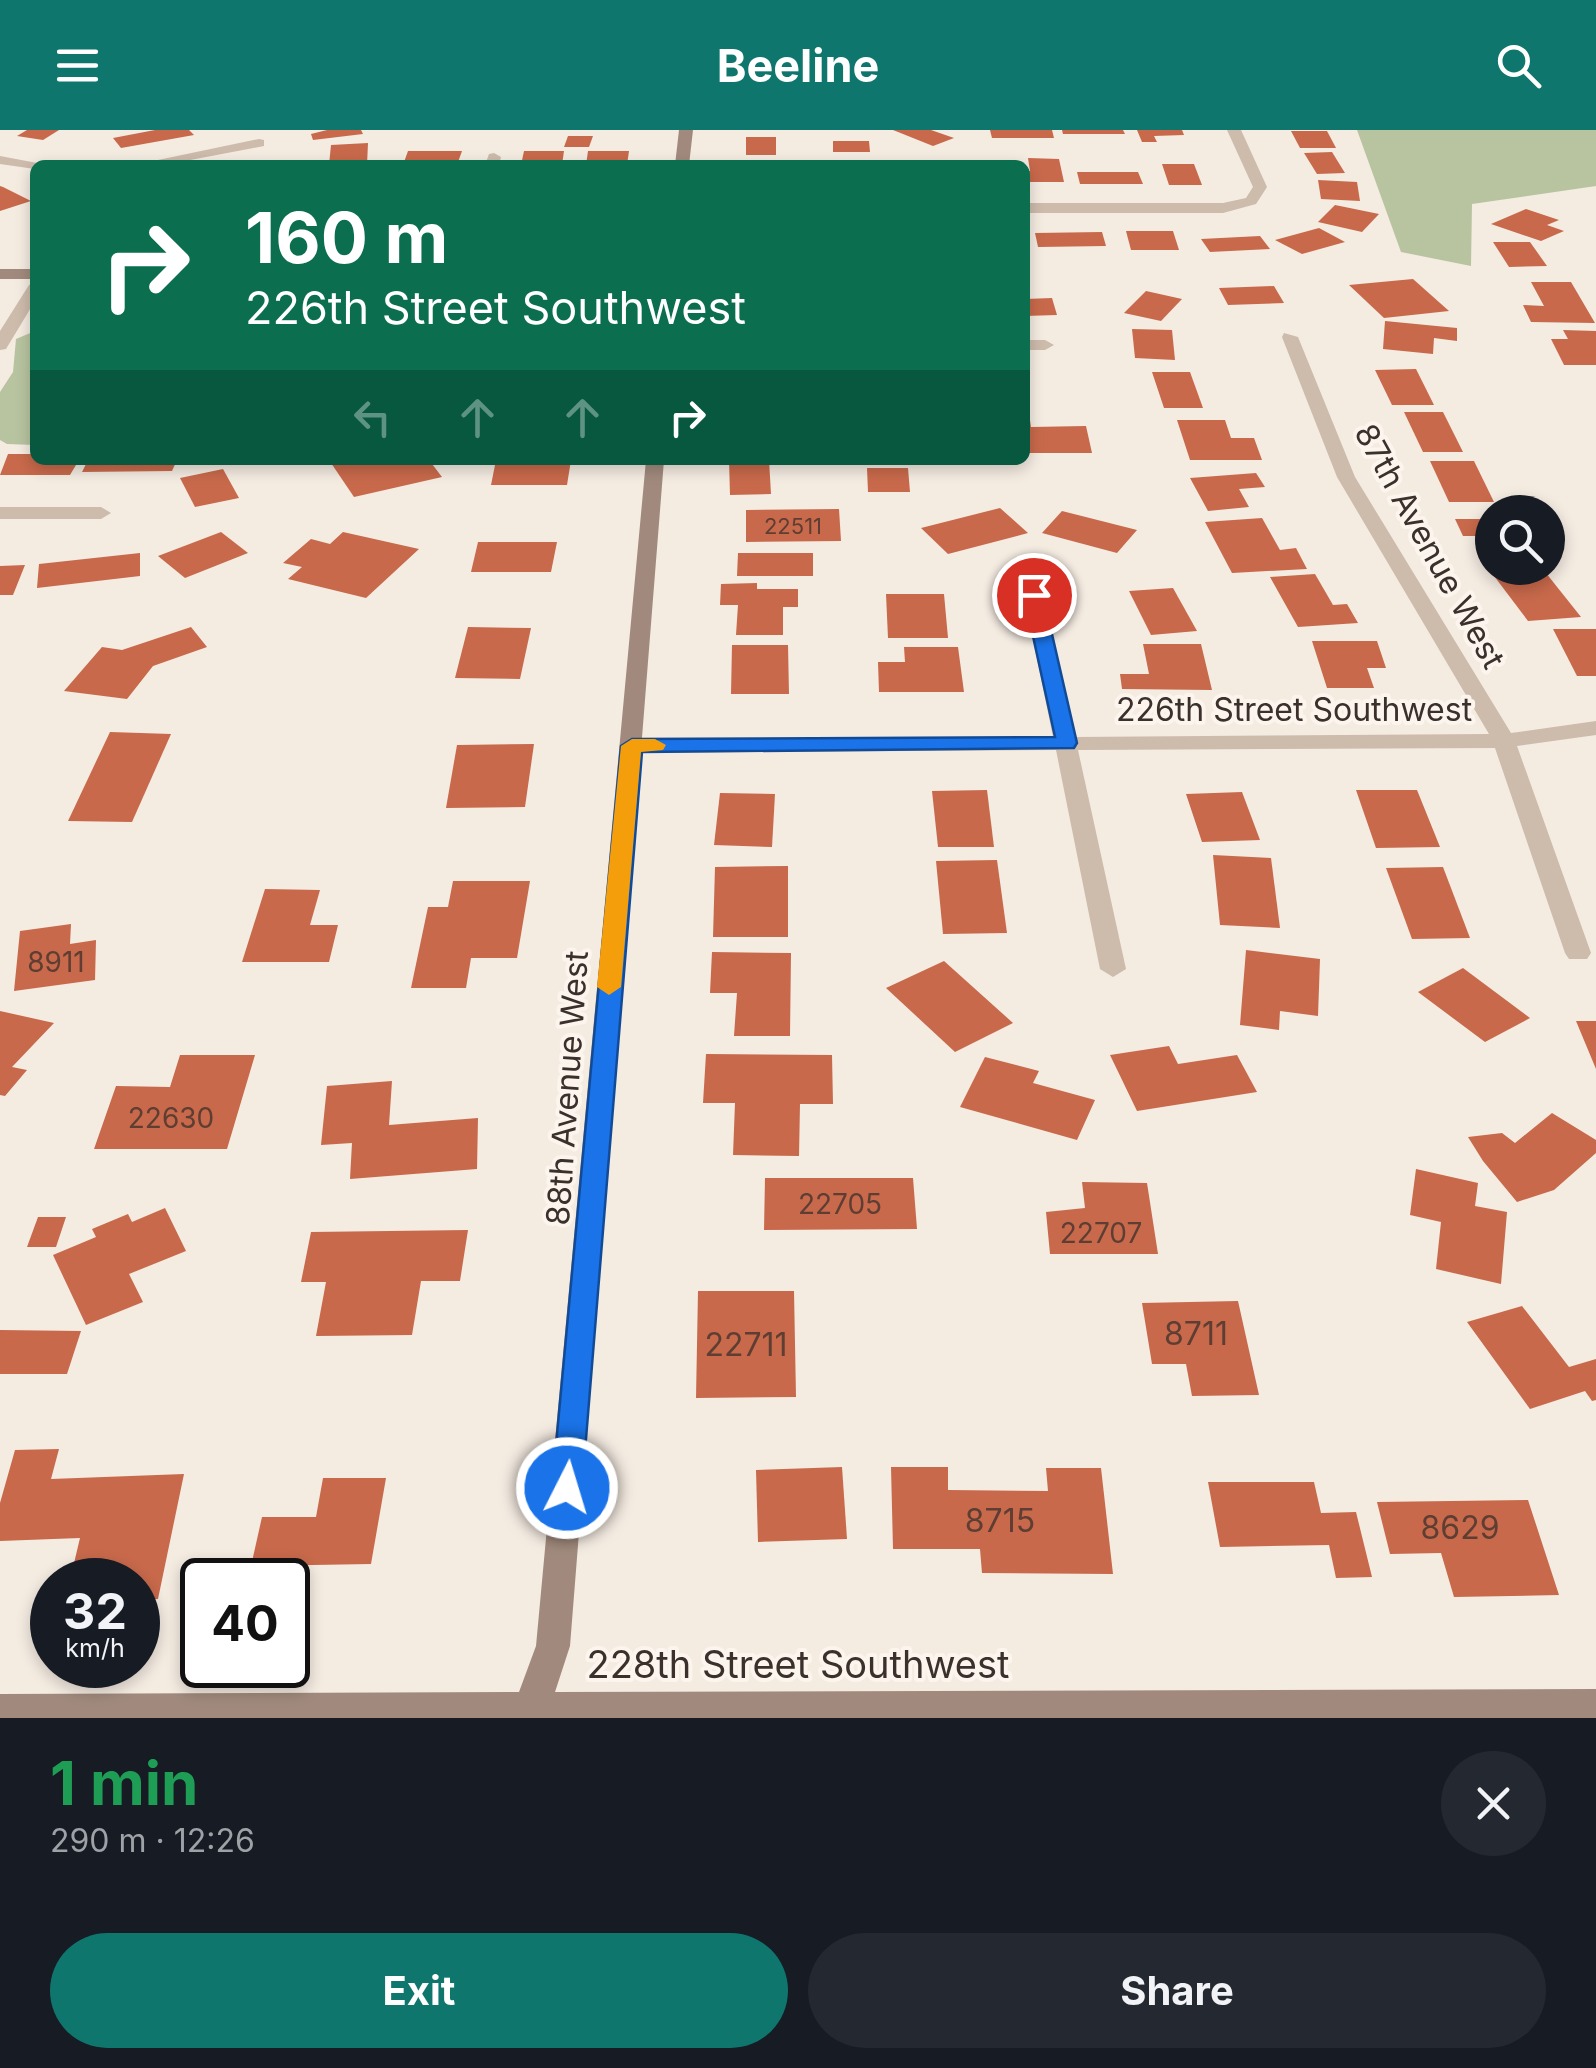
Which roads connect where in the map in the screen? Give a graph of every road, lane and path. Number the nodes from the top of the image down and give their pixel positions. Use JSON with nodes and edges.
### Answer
{"nodes":[{"id":1,"x":686,"y":130,"type":"edge"},
{"id":2,"x":1234,"y":130,"type":"edge"},
{"id":3,"x":259,"y":142,"type":"dead end"},
{"id":4,"x":0,"y":160,"type":"edge"},
{"id":5,"x":167,"y":160,"type":"edge"},
{"id":6,"x":683,"y":160,"type":"edge"},
{"id":7,"x":30,"y":164,"type":"edge"},
{"id":8,"x":1030,"y":208,"type":"edge"},
{"id":9,"x":0,"y":274,"type":"edge"},
{"id":10,"x":30,"y":274,"type":"edge"},
{"id":11,"x":30,"y":296,"type":"edge"},
{"id":12,"x":1290,"y":337,"type":"dead end"},
{"id":13,"x":0,"y":345,"type":"edge"},
{"id":14,"x":1030,"y":345,"type":"edge"},
{"id":15,"x":1046,"y":345,"type":"dead end"},
{"id":16,"x":655,"y":465,"type":"edge"},
{"id":17,"x":0,"y":513,"type":"edge"},
{"id":18,"x":101,"y":514,"type":"dead end"},
{"id":19,"x":1034,"y":595,"type":"dead end"},
{"id":20,"x":1596,"y":728,"type":"edge"},
{"id":21,"x":1504,"y":741,"type":"junction"},
{"id":22,"x":1066,"y":743,"type":"junction"},
{"id":23,"x":632,"y":746,"type":"junction"},
{"id":24,"x":1578,"y":953,"type":"dead end"},
{"id":25,"x":1113,"y":969,"type":"dead end"},
{"id":26,"x":1596,"y":1705,"type":"edge"},
{"id":27,"x":0,"y":1710,"type":"edge"},
{"id":28,"x":530,"y":1712,"type":"edge"},
{"id":29,"x":1383,"y":1712,"type":"edge"}],
"edges":[{"from":1,"to":6,"type":"street"},
{"from":2,"to":8,"type":"street"},
{"from":3,"to":5,"type":"street"},
{"from":4,"to":7,"type":"street"},
{"from":9,"to":10,"type":"street"},
{"from":11,"to":13,"type":"street"},
{"from":12,"to":21,"type":"street","name":"87th Avenue West"},
{"from":14,"to":15,"type":"street"},
{"from":16,"to":23,"type":"street","name":"88th Avenue West"},
{"from":17,"to":18,"type":"street"},
{"from":19,"to":22,"type":"street"},
{"from":20,"to":21,"type":"street","name":"226th Street Southwest"},
{"from":21,"to":22,"type":"street","name":"226th Street Southwest"},
{"from":21,"to":24,"type":"street","name":"87th Avenue West"},
{"from":22,"to":23,"type":"street","name":"226th Street Southwest"},
{"from":22,"to":25,"type":"street"},
{"from":23,"to":28,"type":"street","name":"88th Avenue West"},
{"from":26,"to":29,"type":"street","name":"228th Street Southwest"},
{"from":27,"to":28,"type":"street","name":"228th Street Southwest"},
{"from":28,"to":29,"type":"street","name":"228th Street Southwest"}]}
